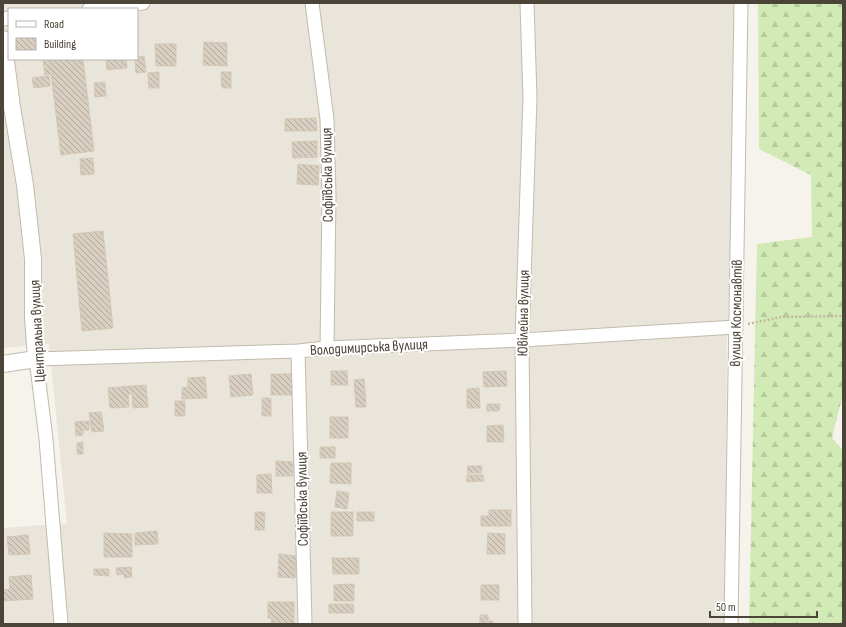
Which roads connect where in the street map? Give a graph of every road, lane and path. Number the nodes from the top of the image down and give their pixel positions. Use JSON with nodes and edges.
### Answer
{"nodes":[{"id":1,"x":143,"y":3,"type":"edge"},
{"id":2,"x":312,"y":3,"type":"edge"},
{"id":3,"x":527,"y":3,"type":"edge"},
{"id":4,"x":741,"y":3,"type":"edge"},
{"id":5,"x":98,"y":8,"type":"edge"},
{"id":6,"x":3,"y":38,"type":"edge"},
{"id":7,"x":843,"y":316,"type":"edge"},
{"id":8,"x":736,"y":327,"type":"junction"},
{"id":9,"x":522,"y":340,"type":"junction"},
{"id":10,"x":327,"y":348,"type":"junction"},
{"id":11,"x":298,"y":351,"type":"junction"},
{"id":12,"x":36,"y":358,"type":"junction"},
{"id":13,"x":3,"y":364,"type":"edge"},
{"id":14,"x":61,"y":624,"type":"edge"},
{"id":15,"x":305,"y":624,"type":"edge"},
{"id":16,"x":525,"y":624,"type":"edge"},
{"id":17,"x":731,"y":624,"type":"edge"}],
"edges":[{"from":1,"to":5,"type":"street"},
{"from":2,"to":10,"type":"street","name":"Софіївська вулиця"},
{"from":3,"to":9,"type":"street","name":"Ювілейна вулиця"},
{"from":4,"to":8,"type":"street","name":"вулиця Космонавтів"},
{"from":6,"to":12,"type":"street","name":"Центральна вулиця"},
{"from":7,"to":8,"type":"path"},
{"from":8,"to":9,"type":"street","name":"Володимирська вулиця"},
{"from":8,"to":17,"type":"street","name":"вулиця Космонавтів"},
{"from":9,"to":10,"type":"street","name":"Володимирська вулиця"},
{"from":9,"to":16,"type":"street","name":"Ювілейна вулиця"},
{"from":10,"to":11,"type":"street","name":"Володимирська вулиця"},
{"from":11,"to":12,"type":"street","name":"Володимирська вулиця"},
{"from":11,"to":15,"type":"street","name":"Софіївська вулиця"},
{"from":12,"to":13,"type":"street","name":"Володимирська вулиця"},
{"from":12,"to":14,"type":"street","name":"Центральна вулиця"}]}
